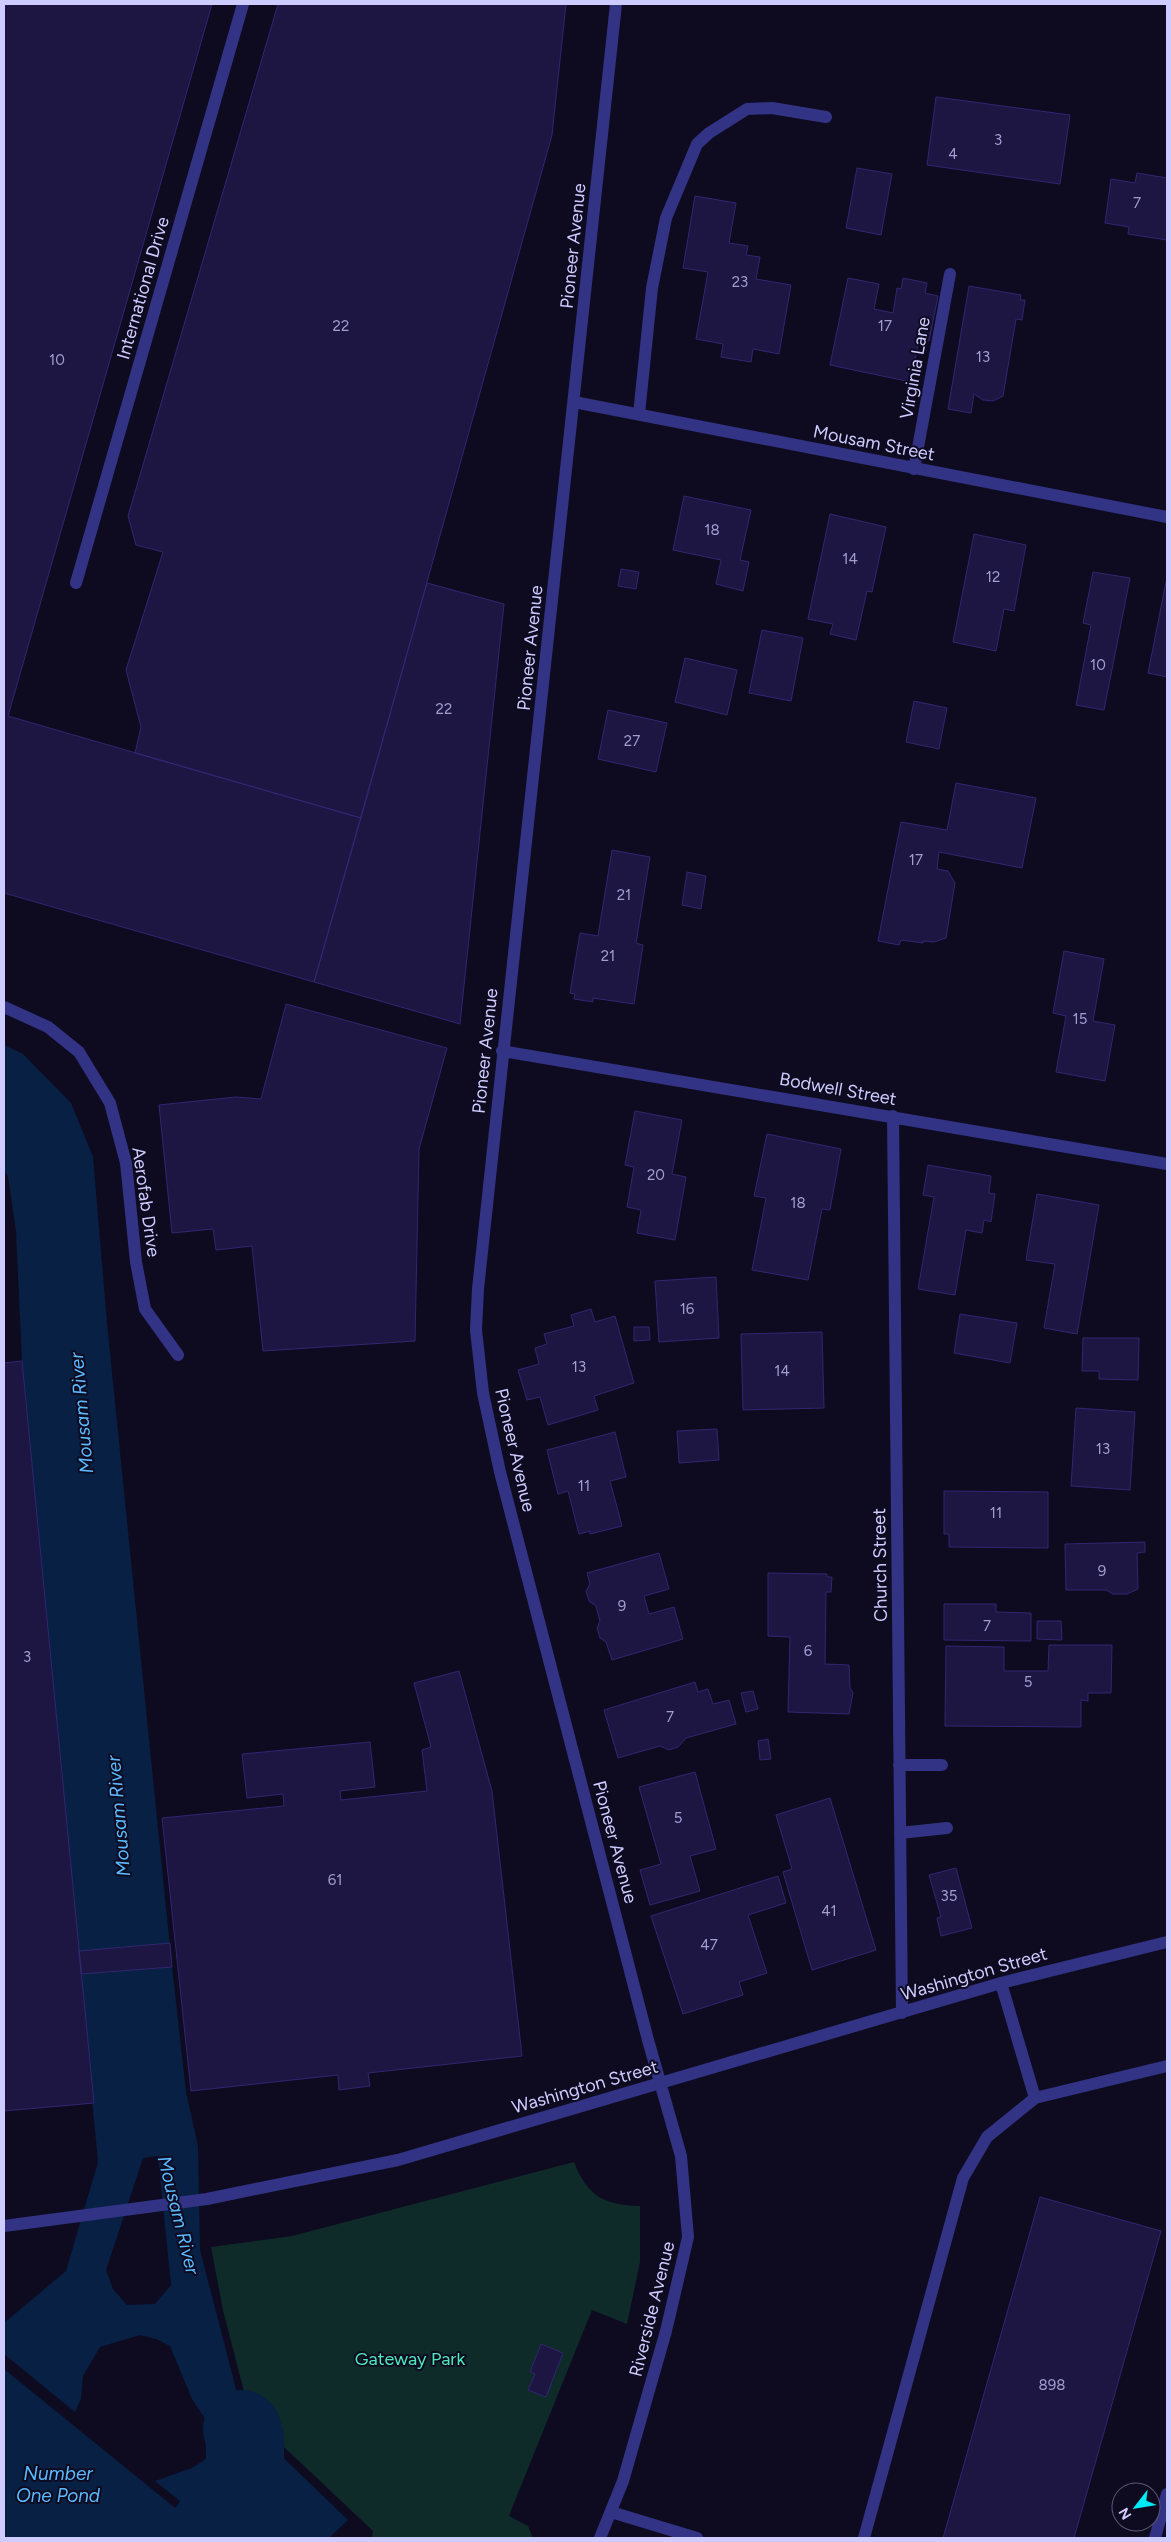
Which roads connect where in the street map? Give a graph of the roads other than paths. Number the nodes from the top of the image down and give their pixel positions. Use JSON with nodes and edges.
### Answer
{"nodes":[{"id":1,"x":243,"y":4,"type":"edge"},
{"id":2,"x":616,"y":4,"type":"edge"},
{"id":3,"x":826,"y":117,"type":"dead end"},
{"id":4,"x":950,"y":274,"type":"dead end"},
{"id":5,"x":574,"y":402,"type":"junction"},
{"id":6,"x":639,"y":414,"type":"junction"},
{"id":7,"x":914,"y":469,"type":"junction"},
{"id":8,"x":1167,"y":517,"type":"edge"},
{"id":9,"x":76,"y":583,"type":"dead end"},
{"id":10,"x":4,"y":1007,"type":"edge"},
{"id":11,"x":502,"y":1051,"type":"junction"},
{"id":12,"x":893,"y":1116,"type":"junction"},
{"id":13,"x":1167,"y":1164,"type":"edge"},
{"id":14,"x":178,"y":1355,"type":"dead end"},
{"id":15,"x":899,"y":1765,"type":"junction"},
{"id":16,"x":942,"y":1766,"type":"dead end"},
{"id":17,"x":947,"y":1828,"type":"dead end"},
{"id":18,"x":900,"y":1834,"type":"junction"},
{"id":19,"x":1167,"y":1942,"type":"edge"},
{"id":20,"x":1001,"y":1983,"type":"junction"},
{"id":21,"x":902,"y":2013,"type":"junction"},
{"id":22,"x":1167,"y":2066,"type":"edge"},
{"id":23,"x":660,"y":2084,"type":"junction"},
{"id":24,"x":1035,"y":2098,"type":"junction"},
{"id":25,"x":4,"y":2226,"type":"edge"},
{"id":26,"x":1167,"y":2494,"type":"edge"},
{"id":27,"x":611,"y":2512,"type":"junction"},
{"id":28,"x":600,"y":2538,"type":"edge"},
{"id":29,"x":697,"y":2538,"type":"edge"},
{"id":30,"x":864,"y":2538,"type":"edge"},
{"id":31,"x":1155,"y":2538,"type":"edge"}],
"edges":[{"from":1,"to":9,"type":"street","name":"International Drive"},
{"from":2,"to":5,"type":"street","name":"Pioneer Avenue"},
{"from":3,"to":6,"type":"street"},
{"from":4,"to":7,"type":"street","name":"Virginia Lane"},
{"from":5,"to":6,"type":"street","name":"Mousam Street"},
{"from":5,"to":11,"type":"street","name":"Pioneer Avenue"},
{"from":6,"to":7,"type":"street","name":"Mousam Street"},
{"from":7,"to":8,"type":"street","name":"Mousam Street"},
{"from":10,"to":14,"type":"street","name":"Aerofab Drive"},
{"from":11,"to":12,"type":"street","name":"Bodwell Street"},
{"from":11,"to":23,"type":"street","name":"Pioneer Avenue"},
{"from":12,"to":13,"type":"street","name":"Bodwell Street"},
{"from":12,"to":15,"type":"street","name":"Church Street"},
{"from":15,"to":16,"type":"street"},
{"from":15,"to":18,"type":"street","name":"Church Street"},
{"from":17,"to":18,"type":"street"},
{"from":18,"to":21,"type":"street","name":"Church Street"},
{"from":19,"to":20,"type":"street","name":"Washington Street"},
{"from":20,"to":21,"type":"street","name":"Washington Street"},
{"from":20,"to":24,"type":"street"},
{"from":21,"to":23,"type":"street","name":"Washington Street"},
{"from":22,"to":24,"type":"street"},
{"from":23,"to":25,"type":"street","name":"Washington Street"},
{"from":23,"to":27,"type":"street","name":"Riverside Avenue"},
{"from":24,"to":30,"type":"street"},
{"from":26,"to":31,"type":"street"},
{"from":27,"to":28,"type":"street","name":"Riverside Avenue"},
{"from":27,"to":29,"type":"street"}]}
